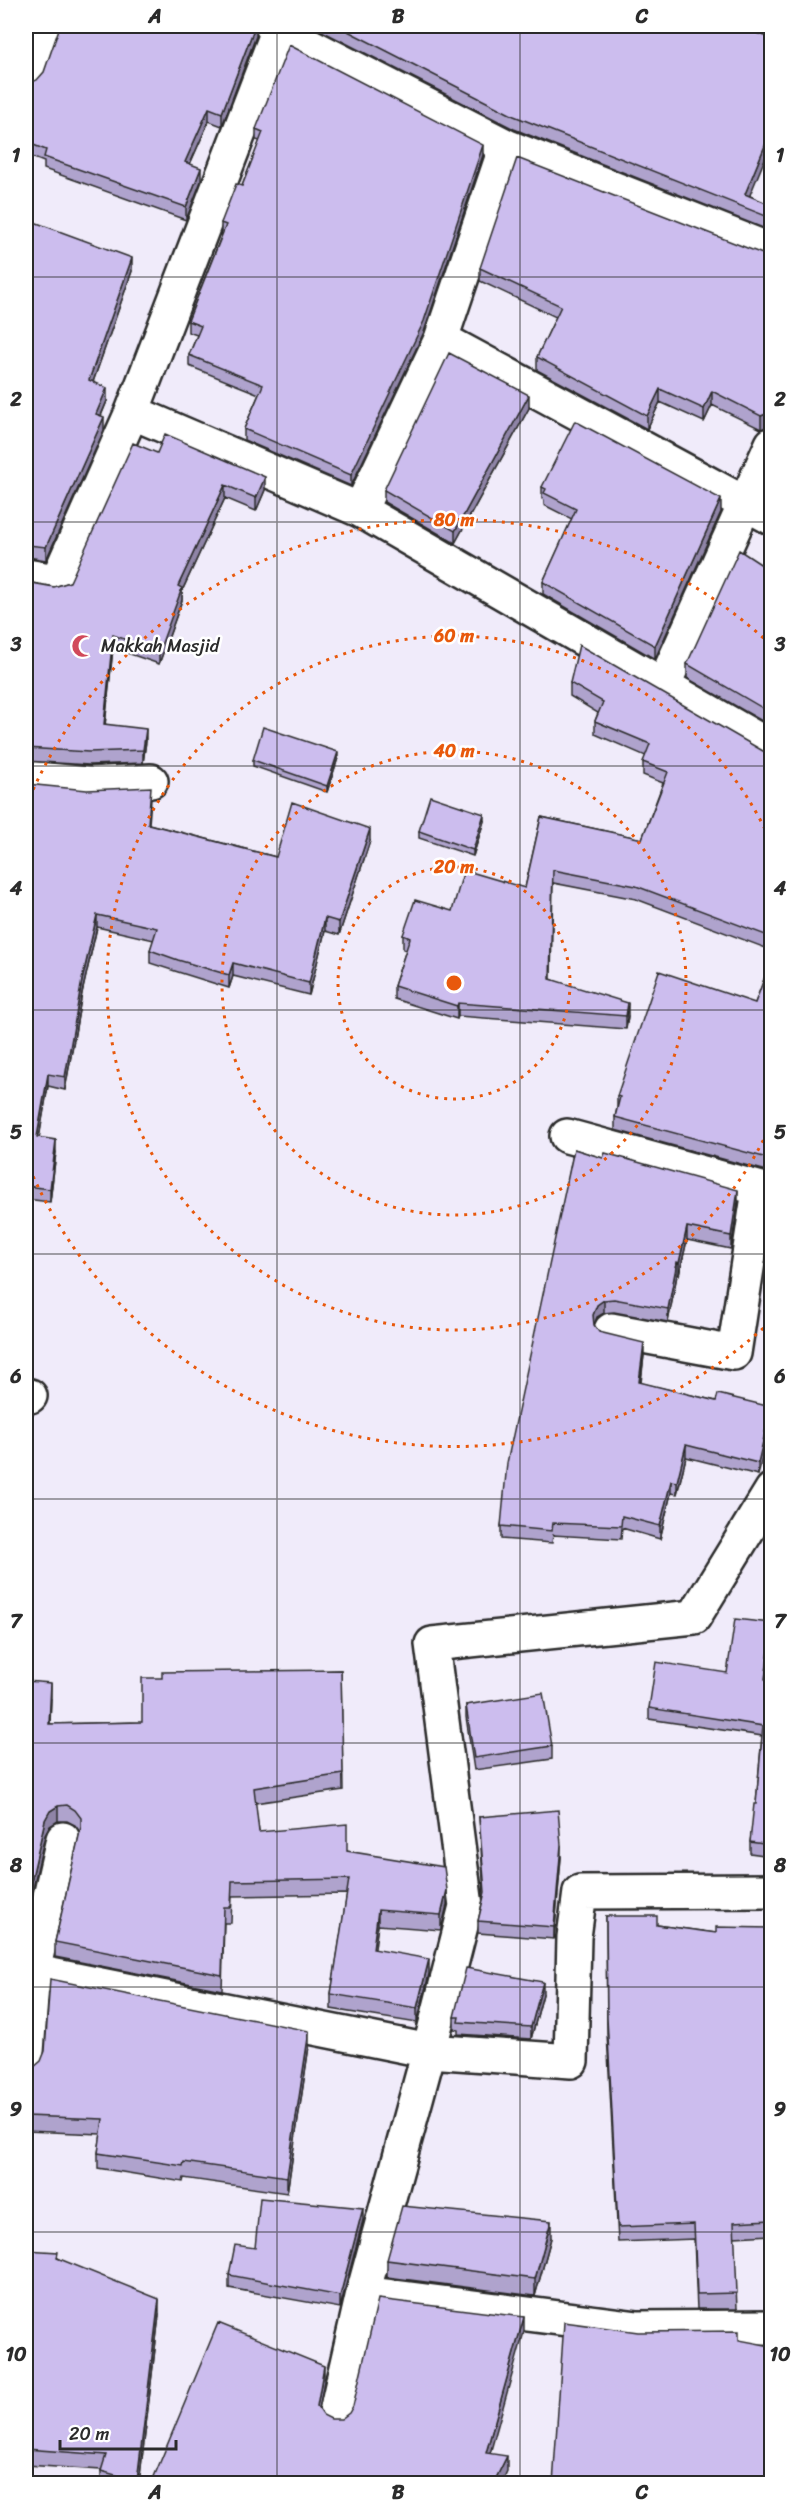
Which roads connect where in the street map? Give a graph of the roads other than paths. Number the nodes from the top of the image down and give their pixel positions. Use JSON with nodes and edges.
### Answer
{"nodes":[{"id":1,"x":46,"y":26,"type":"edge"},
{"id":2,"x":277,"y":26,"type":"edge"},
{"id":3,"x":754,"y":26,"type":"edge"},
{"id":4,"x":771,"y":33,"type":"edge"},
{"id":5,"x":26,"y":78,"type":"edge"},
{"id":6,"x":506,"y":146,"type":"junction"},
{"id":7,"x":771,"y":251,"type":"edge"},
{"id":8,"x":441,"y":339,"type":"junction"},
{"id":9,"x":132,"y":412,"type":"junction"},
{"id":10,"x":771,"y":444,"type":"edge"},
{"id":11,"x":743,"y":504,"type":"junction"},
{"id":12,"x":360,"y":510,"type":"junction"},
{"id":13,"x":771,"y":518,"type":"edge"},
{"id":14,"x":26,"y":576,"type":"edge"},
{"id":15,"x":664,"y":684,"type":"junction"},
{"id":16,"x":771,"y":748,"type":"edge"},
{"id":17,"x":26,"y":778,"type":"edge"},
{"id":18,"x":151,"y":781,"type":"dead end"},
{"id":19,"x":567,"y":1136,"type":"dead end"},
{"id":20,"x":765,"y":1191,"type":"edge"},
{"id":21,"x":612,"y":1330,"type":"dead end"},
{"id":22,"x":771,"y":1490,"type":"edge"},
{"id":23,"x":63,"y":1839,"type":"dead end"},
{"id":24,"x":771,"y":1891,"type":"edge"},
{"id":25,"x":29,"y":1971,"type":"edge"},
{"id":26,"x":429,"y":2051,"type":"junction"},
{"id":27,"x":26,"y":2065,"type":"edge"},
{"id":28,"x":363,"y":2293,"type":"junction"},
{"id":29,"x":771,"y":2327,"type":"edge"},
{"id":30,"x":335,"y":2416,"type":"edge"}],
"edges":[{"from":1,"to":5,"type":"street"},
{"from":2,"to":6,"type":"street"},
{"from":2,"to":9,"type":"street"},
{"from":3,"to":4,"type":"street"},
{"from":6,"to":7,"type":"street"},
{"from":6,"to":8,"type":"street"},
{"from":8,"to":11,"type":"street"},
{"from":8,"to":12,"type":"street"},
{"from":9,"to":12,"type":"street"},
{"from":9,"to":14,"type":"street"},
{"from":10,"to":11,"type":"street"},
{"from":11,"to":13,"type":"street"},
{"from":11,"to":15,"type":"street"},
{"from":12,"to":15,"type":"street"},
{"from":15,"to":16,"type":"street"},
{"from":17,"to":18,"type":"street"},
{"from":19,"to":20,"type":"street"},
{"from":20,"to":21,"type":"street"},
{"from":22,"to":26,"type":"street"},
{"from":23,"to":25,"type":"street"},
{"from":24,"to":26,"type":"street"},
{"from":25,"to":26,"type":"street"},
{"from":25,"to":27,"type":"street"},
{"from":26,"to":28,"type":"street"},
{"from":28,"to":29,"type":"street"},
{"from":28,"to":30,"type":"street"}]}
